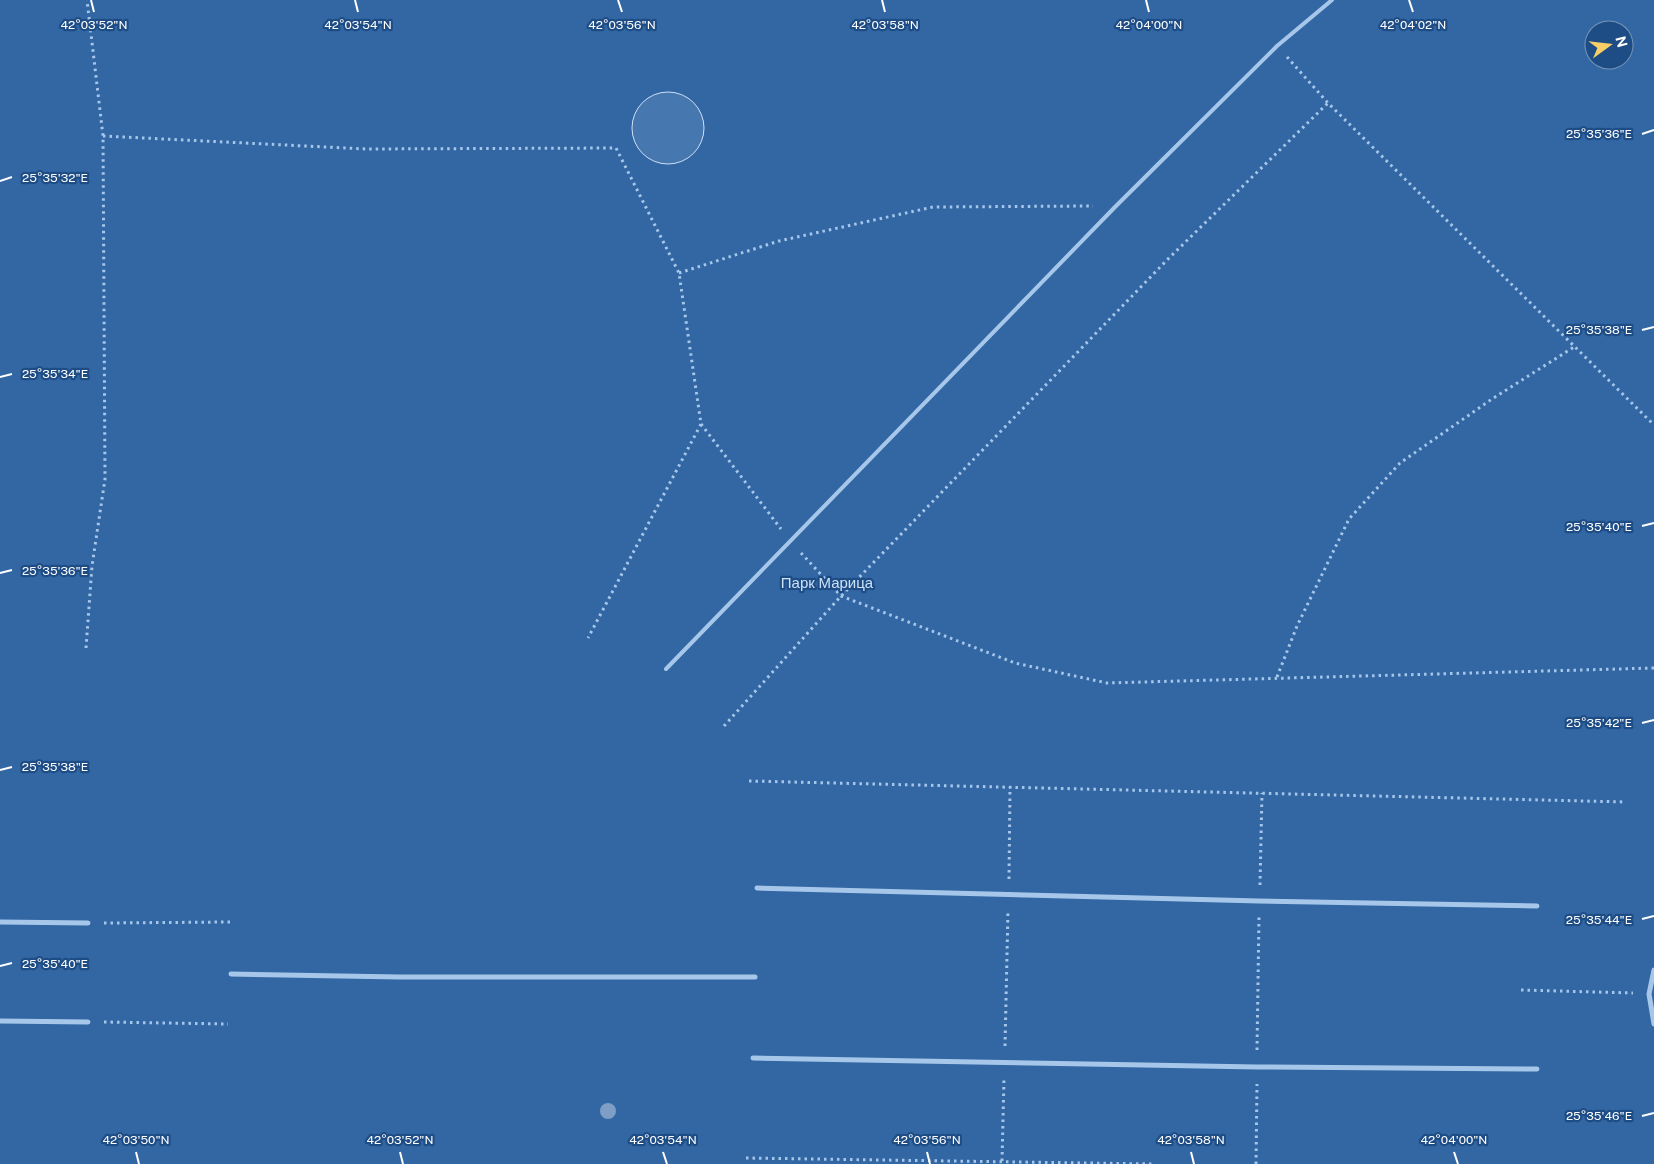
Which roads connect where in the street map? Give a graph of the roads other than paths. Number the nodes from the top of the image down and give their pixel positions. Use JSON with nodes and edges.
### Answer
{"nodes":[{"id":1,"x":1332,"y":0,"type":"edge"},
{"id":2,"x":666,"y":669,"type":"dead end"},
{"id":3,"x":757,"y":888,"type":"dead end"},
{"id":4,"x":1537,"y":906,"type":"dead end"},
{"id":5,"x":0,"y":922,"type":"edge"},
{"id":6,"x":88,"y":923,"type":"road end"},
{"id":7,"x":1654,"y":970,"type":"edge"},
{"id":8,"x":231,"y":974,"type":"dead end"},
{"id":9,"x":755,"y":977,"type":"dead end"},
{"id":10,"x":0,"y":1021,"type":"edge"},
{"id":11,"x":88,"y":1022,"type":"road end"},
{"id":12,"x":1654,"y":1024,"type":"edge"},
{"id":13,"x":753,"y":1058,"type":"dead end"},
{"id":14,"x":1537,"y":1069,"type":"dead end"}],
"edges":[{"from":1,"to":2,"type":"lane"},
{"from":3,"to":4,"type":"street"},
{"from":5,"to":6,"type":"street"},
{"from":7,"to":12,"type":"street"},
{"from":8,"to":9,"type":"street"},
{"from":10,"to":11,"type":"street"},
{"from":13,"to":14,"type":"street"}]}
